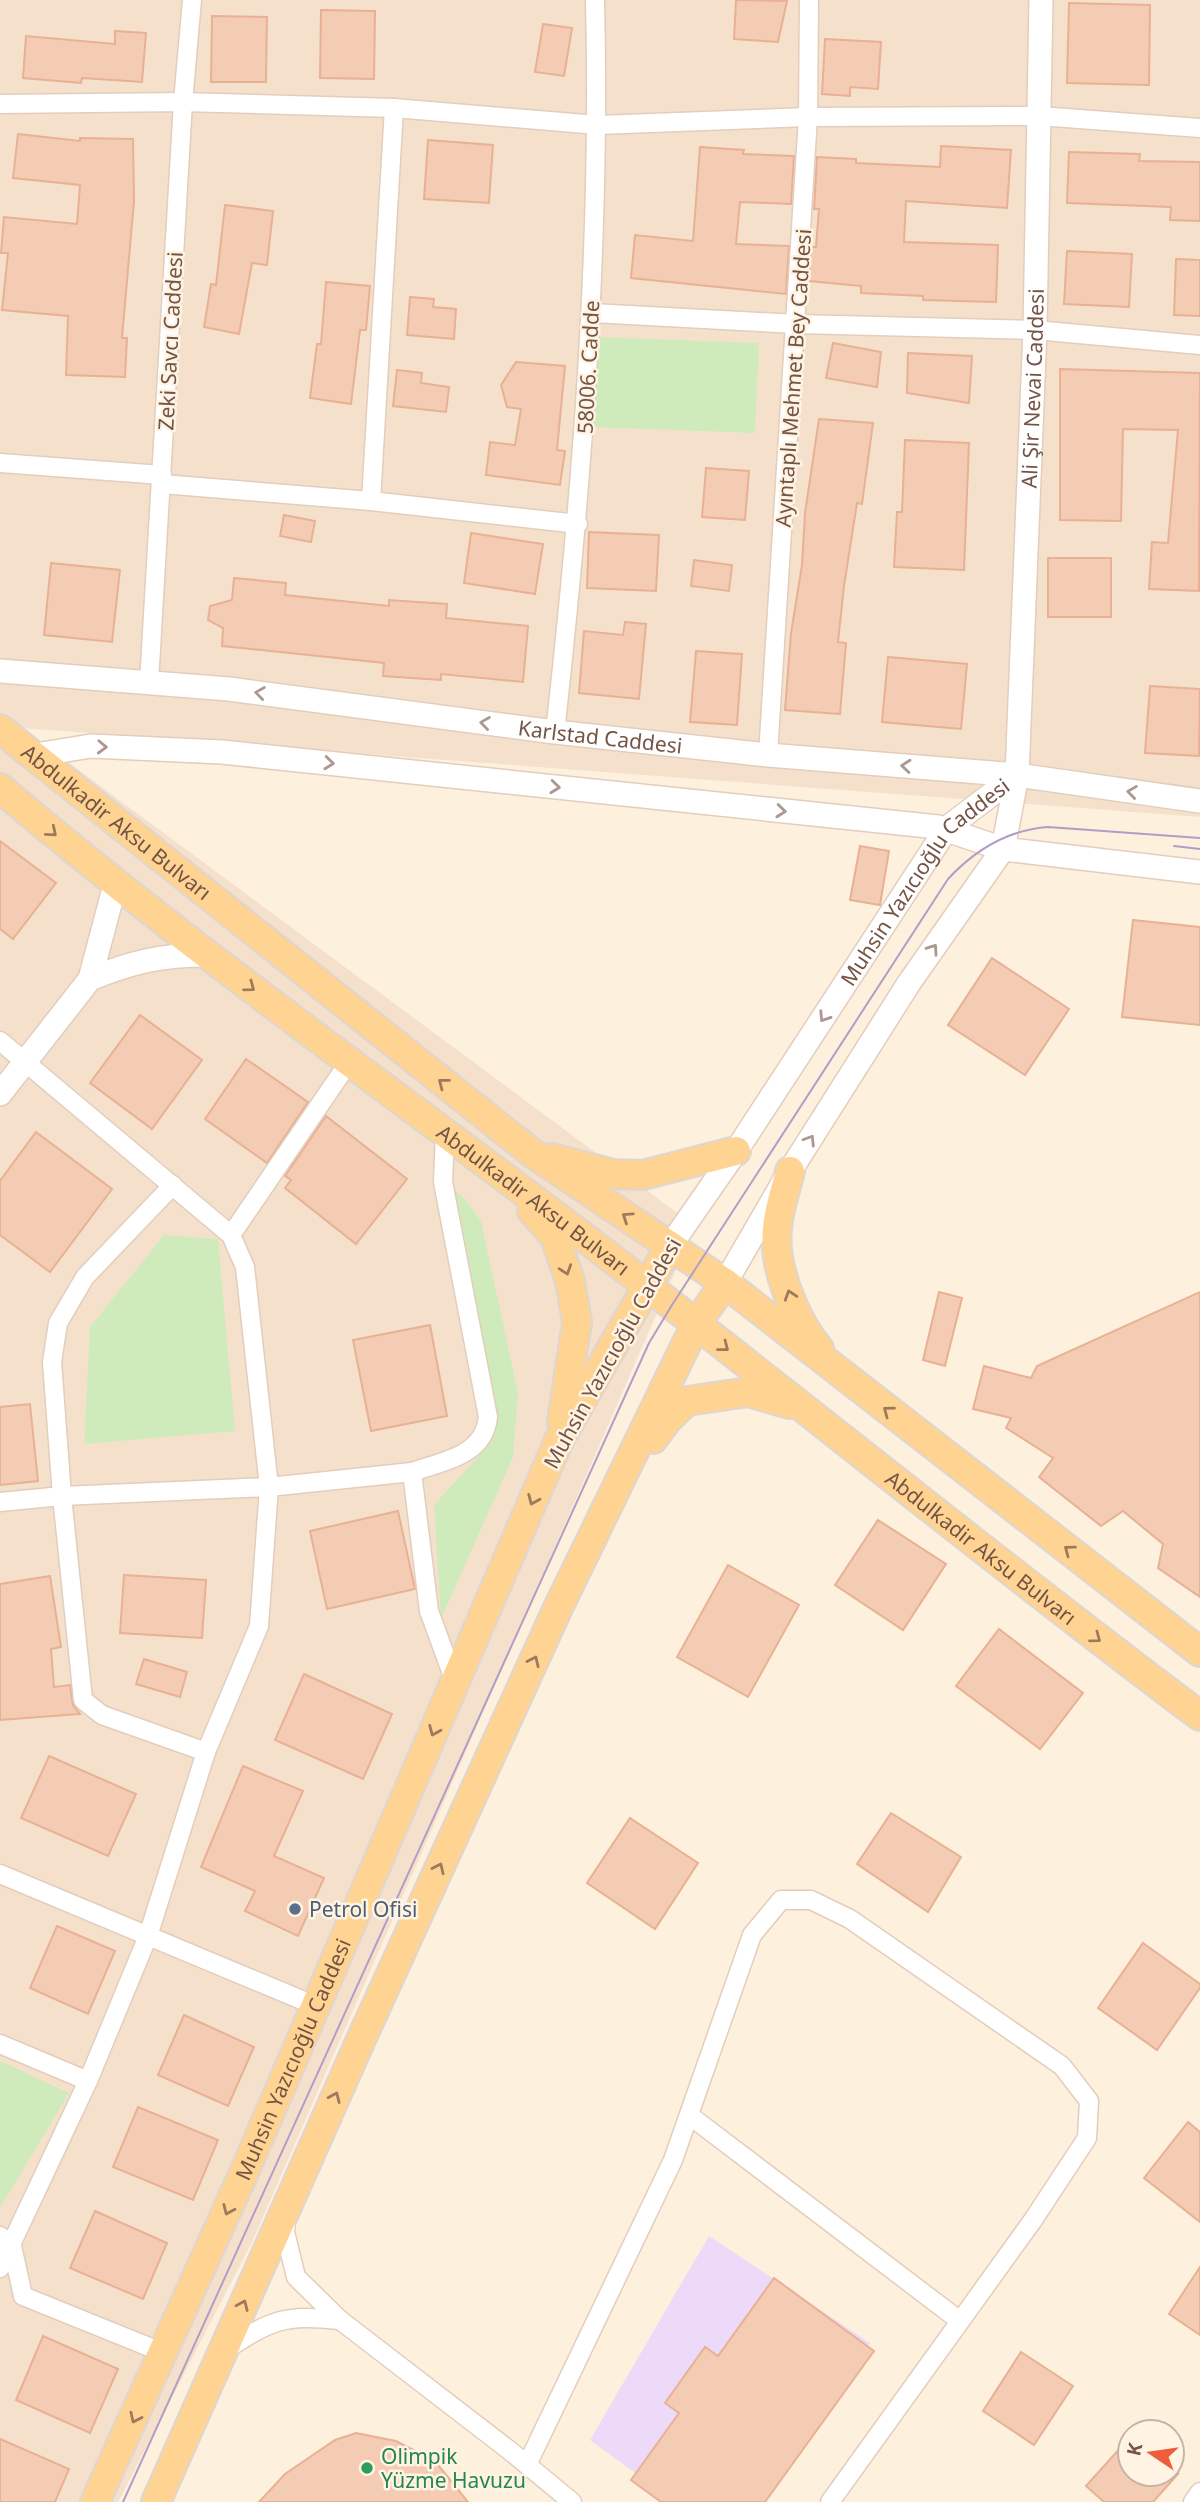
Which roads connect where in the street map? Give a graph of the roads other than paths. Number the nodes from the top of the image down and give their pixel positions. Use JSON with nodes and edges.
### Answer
{"nodes":[{"id":1,"x":192,"y":0,"type":"edge"},
{"id":2,"x":594,"y":0,"type":"edge"},
{"id":3,"x":809,"y":0,"type":"edge"},
{"id":4,"x":1041,"y":0,"type":"edge"},
{"id":5,"x":183,"y":102,"type":"junction"},
{"id":6,"x":0,"y":104,"type":"edge"},
{"id":7,"x":394,"y":108,"type":"junction"},
{"id":8,"x":1039,"y":116,"type":"junction"},
{"id":9,"x":808,"y":117,"type":"junction"},
{"id":10,"x":598,"y":125,"type":"junction"},
{"id":11,"x":1200,"y":128,"type":"edge"},
{"id":12,"x":592,"y":313,"type":"junction"},
{"id":13,"x":797,"y":324,"type":"junction"},
{"id":14,"x":1035,"y":330,"type":"junction"},
{"id":15,"x":1200,"y":345,"type":"edge"},
{"id":16,"x":0,"y":463,"type":"edge"},
{"id":17,"x":162,"y":480,"type":"junction"},
{"id":18,"x":371,"y":501,"type":"junction"},
{"id":19,"x":578,"y":524,"type":"junction"},
{"id":20,"x":0,"y":671,"type":"edge"},
{"id":21,"x":149,"y":682,"type":"junction"},
{"id":22,"x":0,"y":729,"type":"edge"},
{"id":23,"x":555,"y":733,"type":"junction"},
{"id":24,"x":35,"y":755,"type":"junction"},
{"id":25,"x":768,"y":755,"type":"junction"},
{"id":26,"x":1017,"y":775,"type":"junction"},
{"id":27,"x":0,"y":788,"type":"edge"},
{"id":28,"x":1200,"y":802,"type":"edge"},
{"id":29,"x":947,"y":828,"type":"junction"},
{"id":30,"x":1003,"y":849,"type":"junction"},
{"id":31,"x":1200,"y":872,"type":"edge"},
{"id":32,"x":115,"y":884,"type":"junction"},
{"id":33,"x":206,"y":955,"type":"junction"},
{"id":34,"x":90,"y":979,"type":"junction"},
{"id":35,"x":0,"y":1041,"type":"edge"},
{"id":36,"x":26,"y":1062,"type":"junction"},
{"id":37,"x":349,"y":1062,"type":"junction"},
{"id":38,"x":0,"y":1094,"type":"edge"},
{"id":39,"x":445,"y":1134,"type":"junction"},
{"id":40,"x":736,"y":1151,"type":"junction"},
{"id":41,"x":532,"y":1153,"type":"junction"},
{"id":42,"x":790,"y":1171,"type":"junction"},
{"id":43,"x":500,"y":1175,"type":"junction"},
{"id":44,"x":173,"y":1185,"type":"junction"},
{"id":45,"x":231,"y":1235,"type":"junction"},
{"id":46,"x":670,"y":1246,"type":"junction"},
{"id":47,"x":725,"y":1283,"type":"junction"},
{"id":48,"x":646,"y":1285,"type":"junction"},
{"id":49,"x":696,"y":1324,"type":"junction"},
{"id":50,"x":838,"y":1373,"type":"junction"},
{"id":51,"x":801,"y":1407,"type":"junction"},
{"id":52,"x":559,"y":1440,"type":"junction"},
{"id":53,"x":412,"y":1472,"type":"junction"},
{"id":54,"x":269,"y":1487,"type":"junction"},
{"id":55,"x":618,"y":1490,"type":"junction"},
{"id":56,"x":62,"y":1496,"type":"junction"},
{"id":57,"x":0,"y":1503,"type":"edge"},
{"id":58,"x":1200,"y":1652,"type":"edge"},
{"id":59,"x":455,"y":1682,"type":"junction"},
{"id":60,"x":1200,"y":1716,"type":"edge"},
{"id":61,"x":206,"y":1752,"type":"junction"},
{"id":62,"x":0,"y":1874,"type":"edge"},
{"id":63,"x":148,"y":1936,"type":"junction"},
{"id":64,"x":316,"y":2006,"type":"junction"},
{"id":65,"x":0,"y":2044,"type":"edge"},
{"id":66,"x":88,"y":2081,"type":"junction"},
{"id":67,"x":689,"y":2115,"type":"junction"},
{"id":68,"x":286,"y":2209,"type":"junction"},
{"id":69,"x":6,"y":2241,"type":"edge"},
{"id":70,"x":0,"y":2268,"type":"edge"},
{"id":71,"x":340,"y":2320,"type":"junction"},
{"id":72,"x":960,"y":2321,"type":"junction"},
{"id":73,"x":222,"y":2352,"type":"junction"},
{"id":74,"x":164,"y":2353,"type":"junction"},
{"id":75,"x":527,"y":2465,"type":"junction"},
{"id":76,"x":1200,"y":2492,"type":"edge"},
{"id":77,"x":95,"y":2502,"type":"edge"},
{"id":78,"x":156,"y":2502,"type":"edge"},
{"id":79,"x":572,"y":2502,"type":"edge"},
{"id":80,"x":830,"y":2502,"type":"edge"},
{"id":81,"x":1193,"y":2502,"type":"edge"}],
"edges":[{"from":1,"to":5,"type":"street","name":"Zeki Savcı Caddesi"},
{"from":2,"to":10,"type":"street","name":"58006. Cadde"},
{"from":3,"to":9,"type":"street","name":"Ayıntaplı Mehmet Bey Caddesi"},
{"from":4,"to":8,"type":"street","name":"Ali Şir Nevai Caddesi"},
{"from":5,"to":6,"type":"street"},
{"from":5,"to":7,"type":"street"},
{"from":5,"to":17,"type":"street","name":"Zeki Savcı Caddesi"},
{"from":7,"to":10,"type":"street"},
{"from":7,"to":18,"type":"street"},
{"from":8,"to":9,"type":"street"},
{"from":8,"to":11,"type":"street"},
{"from":8,"to":14,"type":"street","name":"Ali Şir Nevai Caddesi"},
{"from":9,"to":10,"type":"street"},
{"from":9,"to":13,"type":"street","name":"Ayıntaplı Mehmet Bey Caddesi"},
{"from":10,"to":12,"type":"street","name":"58006. Cadde"},
{"from":12,"to":13,"type":"street"},
{"from":12,"to":19,"type":"street","name":"58006. Cadde"},
{"from":13,"to":14,"type":"street"},
{"from":13,"to":25,"type":"street","name":"Ayıntaplı Mehmet Bey Caddesi"},
{"from":14,"to":15,"type":"street"},
{"from":14,"to":26,"type":"street","name":"Ali Şir Nevai Caddesi"},
{"from":16,"to":17,"type":"street"},
{"from":17,"to":18,"type":"street"},
{"from":17,"to":21,"type":"street","name":"Zeki Savcı Caddesi"},
{"from":18,"to":19,"type":"street"},
{"from":19,"to":23,"type":"street","name":"58006. Cadde"},
{"from":20,"to":21,"type":"street","name":"Karlstad Caddesi"},
{"from":23,"to":21,"type":"street","name":"Karlstad Caddesi","one_way":true},
{"from":22,"to":24,"type":"main road","name":"Abdulkadir Aksu Bulvarı"},
{"from":23,"to":25,"type":"street","name":"Karlstad Caddesi"},
{"from":24,"to":29,"type":"street","one_way":true},
{"from":41,"to":24,"type":"main road","name":"Abdulkadir Aksu Bulvarı","one_way":true},
{"from":26,"to":25,"type":"street","name":"Karlstad Caddesi","one_way":true},
{"from":28,"to":26,"type":"street","name":"Karlstad Caddesi","one_way":true},
{"from":26,"to":29,"type":"street","name":"Muhsin Yazıcıoğlu Caddesi"},
{"from":26,"to":30,"type":"street","name":"Muhsin Yazıcıoğlu Caddesi"},
{"from":27,"to":32,"type":"main road","name":"Abdulkadir Aksu Bulvarı","one_way":true},
{"from":29,"to":30,"type":"street"},
{"from":29,"to":40,"type":"street","name":"Muhsin Yazıcıoğlu Caddesi","one_way":true},
{"from":30,"to":31,"type":"street"},
{"from":42,"to":30,"type":"street","name":"Muhsin Yazıcıoğlu Caddesi","one_way":true},
{"from":32,"to":33,"type":"main road","name":"Abdulkadir Aksu Bulvarı"},
{"from":32,"to":34,"type":"street"},
{"from":33,"to":34,"type":"street"},
{"from":33,"to":37,"type":"main road","name":"Abdulkadir Aksu Bulvarı","one_way":true},
{"from":34,"to":36,"type":"street"},
{"from":35,"to":36,"type":"street"},
{"from":36,"to":38,"type":"street"},
{"from":36,"to":44,"type":"street"},
{"from":37,"to":39,"type":"main road","name":"Abdulkadir Aksu Bulvarı"},
{"from":37,"to":45,"type":"street"},
{"from":39,"to":43,"type":"main road","name":"Abdulkadir Aksu Bulvarı"},
{"from":39,"to":53,"type":"street"},
{"from":40,"to":41,"type":"main road"},
{"from":40,"to":46,"type":"street","name":"Muhsin Yazıcıoğlu Caddesi"},
{"from":46,"to":41,"type":"main road","name":"Abdulkadir Aksu Bulvarı","one_way":true},
{"from":42,"to":47,"type":"street","name":"Muhsin Yazıcıoğlu Caddesi"},
{"from":50,"to":42,"type":"main road","one_way":true},
{"from":43,"to":48,"type":"main road","name":"Abdulkadir Aksu Bulvarı"},
{"from":43,"to":52,"type":"main road","one_way":true},
{"from":44,"to":45,"type":"street"},
{"from":44,"to":56,"type":"street"},
{"from":45,"to":54,"type":"street"},
{"from":46,"to":47,"type":"main road","name":"Abdulkadir Aksu Bulvarı"},
{"from":46,"to":48,"type":"main road","name":"Muhsin Yazıcıoğlu Caddesi"},
{"from":47,"to":49,"type":"main road","name":"Muhsin Yazıcıoğlu Caddesi"},
{"from":47,"to":50,"type":"main road","name":"Abdulkadir Aksu Bulvarı"},
{"from":48,"to":49,"type":"main road","name":"Abdulkadir Aksu Bulvarı"},
{"from":48,"to":52,"type":"main road","name":"Muhsin Yazıcıoğlu Caddesi"},
{"from":49,"to":51,"type":"main road","name":"Abdulkadir Aksu Bulvarı","one_way":true},
{"from":49,"to":55,"type":"main road","name":"Muhsin Yazıcıoğlu Caddesi"},
{"from":58,"to":50,"type":"main road","name":"Abdulkadir Aksu Bulvarı","one_way":true},
{"from":51,"to":55,"type":"main road"},
{"from":51,"to":60,"type":"main road","name":"Abdulkadir Aksu Bulvarı","one_way":true},
{"from":52,"to":59,"type":"main road","name":"Muhsin Yazıcıoğlu Caddesi","one_way":true},
{"from":53,"to":54,"type":"street"},
{"from":53,"to":59,"type":"street"},
{"from":54,"to":56,"type":"street"},
{"from":54,"to":61,"type":"street"},
{"from":68,"to":55,"type":"main road","name":"Muhsin Yazıcıoğlu Caddesi","one_way":true},
{"from":56,"to":57,"type":"street"},
{"from":56,"to":61,"type":"street"},
{"from":59,"to":64,"type":"main road","name":"Muhsin Yazıcıoğlu Caddesi","one_way":true},
{"from":61,"to":63,"type":"street"},
{"from":62,"to":63,"type":"street"},
{"from":63,"to":64,"type":"street"},
{"from":63,"to":66,"type":"street"},
{"from":64,"to":74,"type":"main road","name":"Muhsin Yazıcıoğlu Caddesi","one_way":true},
{"from":65,"to":66,"type":"street"},
{"from":66,"to":69,"type":"street"},
{"from":67,"to":72,"type":"street"},
{"from":67,"to":72,"type":"street"},
{"from":67,"to":75,"type":"street"},
{"from":68,"to":71,"type":"street"},
{"from":73,"to":68,"type":"main road","name":"Muhsin Yazıcıoğlu Caddesi","one_way":true},
{"from":69,"to":70,"type":"street"},
{"from":69,"to":74,"type":"street"},
{"from":71,"to":73,"type":"street"},
{"from":71,"to":75,"type":"street"},
{"from":72,"to":80,"type":"street"},
{"from":73,"to":78,"type":"main road","name":"Muhsin Yazıcıoğlu Caddesi"},
{"from":74,"to":77,"type":"main road","name":"Muhsin Yazıcıoğlu Caddesi","one_way":true},
{"from":75,"to":79,"type":"street"},
{"from":76,"to":81,"type":"street"}]}
